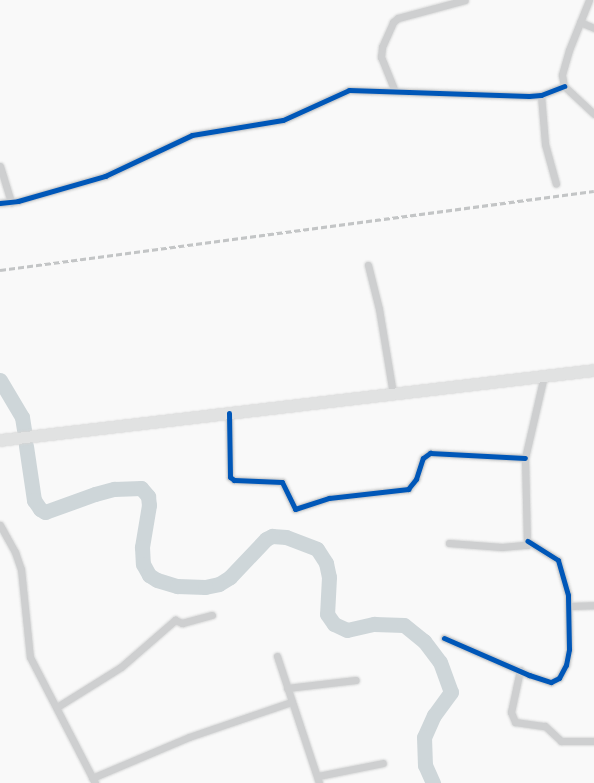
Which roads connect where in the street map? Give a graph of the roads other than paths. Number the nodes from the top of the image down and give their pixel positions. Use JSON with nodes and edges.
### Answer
{"nodes":[{"id":1,"x":465,"y":0,"type":"edge"},
{"id":2,"x":589,"y":0,"type":"edge"},
{"id":3,"x":580,"y":22,"type":"junction"},
{"id":4,"x":594,"y":28,"type":"edge"},
{"id":5,"x":564,"y":86,"type":"junction"},
{"id":6,"x":394,"y":89,"type":"junction"},
{"id":7,"x":541,"y":95,"type":"junction"},
{"id":8,"x":594,"y":114,"type":"edge"},
{"id":9,"x":0,"y":166,"type":"edge"},
{"id":10,"x":556,"y":184,"type":"dead end"},
{"id":11,"x":11,"y":202,"type":"junction"},
{"id":12,"x":0,"y":203,"type":"edge"},
{"id":13,"x":368,"y":265,"type":"dead end"},
{"id":14,"x":594,"y":370,"type":"edge"},
{"id":15,"x":544,"y":376,"type":"junction"},
{"id":16,"x":393,"y":394,"type":"junction"},
{"id":17,"x":228,"y":413,"type":"junction"},
{"id":18,"x":0,"y":440,"type":"edge"},
{"id":19,"x":525,"y":458,"type":"junction"},
{"id":20,"x":0,"y":526,"type":"edge"},
{"id":21,"x":528,"y":541,"type":"junction"},
{"id":22,"x":450,"y":543,"type":"dead end"},
{"id":23,"x":594,"y":605,"type":"edge"},
{"id":24,"x":569,"y":606,"type":"junction"},
{"id":25,"x":212,"y":615,"type":"dead end"},
{"id":26,"x":444,"y":638,"type":"dead end"},
{"id":27,"x":277,"y":656,"type":"dead end"},
{"id":28,"x":520,"y":670,"type":"junction"},
{"id":29,"x":356,"y":680,"type":"dead end"},
{"id":30,"x":287,"y":688,"type":"junction"},
{"id":31,"x":291,"y":702,"type":"junction"},
{"id":32,"x":57,"y":707,"type":"junction"},
{"id":33,"x":594,"y":741,"type":"edge"},
{"id":34,"x":383,"y":763,"type":"dead end"},
{"id":35,"x":94,"y":780,"type":"edge"},
{"id":36,"x":318,"y":780,"type":"edge"}],
"edges":[{"from":1,"to":6,"type":"street"},
{"from":2,"to":3,"type":"street"},
{"from":3,"to":4,"type":"street"},
{"from":3,"to":5,"type":"street"},
{"from":5,"to":7,"type":"street"},
{"from":5,"to":8,"type":"street"},
{"from":6,"to":7,"type":"street"},
{"from":6,"to":11,"type":"street"},
{"from":7,"to":10,"type":"street"},
{"from":9,"to":11,"type":"street"},
{"from":11,"to":12,"type":"street"},
{"from":13,"to":16,"type":"street"},
{"from":14,"to":15,"type":"highway"},
{"from":15,"to":16,"type":"highway"},
{"from":15,"to":19,"type":"street"},
{"from":16,"to":17,"type":"highway"},
{"from":17,"to":18,"type":"highway"},
{"from":17,"to":19,"type":"street"},
{"from":19,"to":21,"type":"street"},
{"from":20,"to":32,"type":"street"},
{"from":21,"to":22,"type":"street"},
{"from":21,"to":24,"type":"street"},
{"from":23,"to":24,"type":"street"},
{"from":24,"to":28,"type":"street"},
{"from":25,"to":32,"type":"street"},
{"from":26,"to":28,"type":"street"},
{"from":27,"to":30,"type":"street"},
{"from":28,"to":33,"type":"street"},
{"from":29,"to":30,"type":"street"},
{"from":30,"to":31,"type":"street"},
{"from":31,"to":35,"type":"street"},
{"from":31,"to":36,"type":"street"},
{"from":32,"to":35,"type":"street"},
{"from":34,"to":36,"type":"street"}]}
